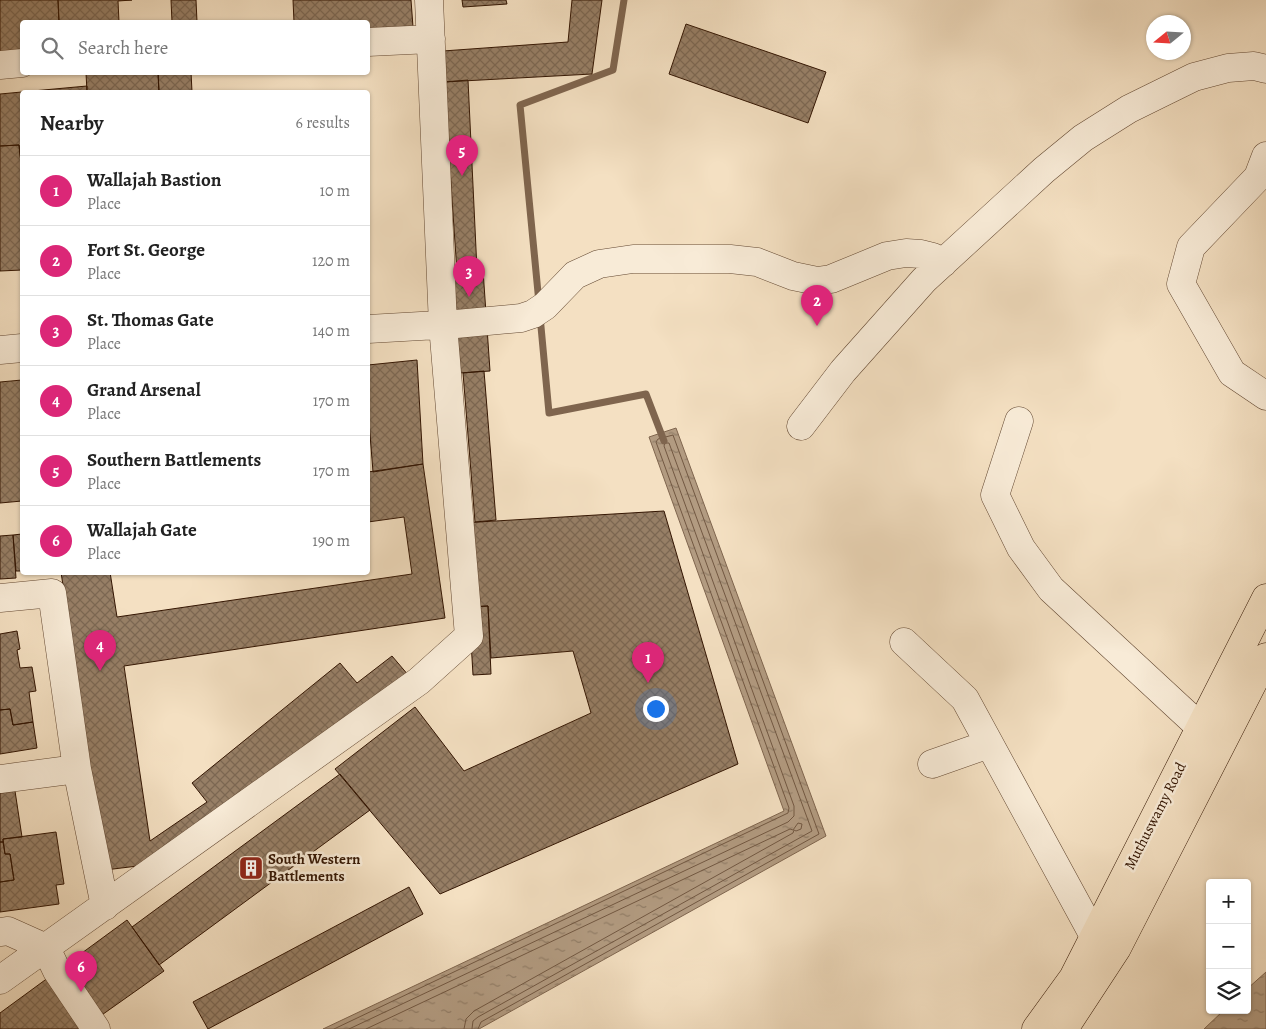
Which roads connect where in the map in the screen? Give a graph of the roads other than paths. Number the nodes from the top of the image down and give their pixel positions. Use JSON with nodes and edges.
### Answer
{"nodes":[{"id":1,"x":429,"y":0,"type":"edge"},
{"id":2,"x":431,"y":39,"type":"junction"},
{"id":3,"x":370,"y":42,"type":"edge"},
{"id":4,"x":20,"y":63,"type":"edge"},
{"id":5,"x":0,"y":65,"type":"edge"},
{"id":6,"x":1266,"y":69,"type":"edge"},
{"id":7,"x":1266,"y":156,"type":"edge"},
{"id":8,"x":944,"y":263,"type":"junction"},
{"id":9,"x":442,"y":325,"type":"junction"},
{"id":10,"x":370,"y":329,"type":"edge"},
{"id":11,"x":20,"y":348,"type":"edge"},
{"id":12,"x":0,"y":350,"type":"edge"},
{"id":13,"x":1266,"y":396,"type":"edge"},
{"id":14,"x":1020,"y":421,"type":"dead end"},
{"id":15,"x":801,"y":426,"type":"dead end"},
{"id":16,"x":0,"y":598,"type":"edge"},
{"id":17,"x":1266,"y":598,"type":"edge"},
{"id":18,"x":904,"y":642,"type":"dead end"},
{"id":19,"x":1266,"y":657,"type":"edge"},
{"id":20,"x":1200,"y":727,"type":"junction"},
{"id":21,"x":989,"y":744,"type":"junction"},
{"id":22,"x":932,"y":764,"type":"dead end"},
{"id":23,"x":77,"y":769,"type":"junction"},
{"id":24,"x":0,"y":780,"type":"edge"},
{"id":25,"x":104,"y":906,"type":"junction"},
{"id":26,"x":0,"y":932,"type":"edge"},
{"id":27,"x":1094,"y":936,"type":"junction"},
{"id":28,"x":46,"y":948,"type":"junction"},
{"id":29,"x":0,"y":980,"type":"edge"},
{"id":30,"x":96,"y":1029,"type":"edge"},
{"id":31,"x":1036,"y":1029,"type":"edge"},
{"id":32,"x":1064,"y":1029,"type":"edge"}],
"edges":[{"from":1,"to":2,"type":"street"},
{"from":2,"to":3,"type":"street"},
{"from":2,"to":9,"type":"street"},
{"from":4,"to":5,"type":"street"},
{"from":6,"to":8,"type":"street"},
{"from":7,"to":13,"type":"street"},
{"from":8,"to":9,"type":"street"},
{"from":8,"to":15,"type":"street"},
{"from":9,"to":10,"type":"street"},
{"from":9,"to":25,"type":"street"},
{"from":11,"to":12,"type":"street"},
{"from":14,"to":20,"type":"street"},
{"from":16,"to":23,"type":"street"},
{"from":17,"to":20,"type":"main road","name":"Muthuswamy Road"},
{"from":18,"to":21,"type":"street"},
{"from":19,"to":32,"type":"main road","name":"Muthuswamy Road"},
{"from":20,"to":27,"type":"main road","name":"Muthuswamy Road"},
{"from":21,"to":22,"type":"street"},
{"from":21,"to":27,"type":"street"},
{"from":23,"to":24,"type":"street"},
{"from":23,"to":25,"type":"street"},
{"from":25,"to":28,"type":"street"},
{"from":26,"to":28,"type":"street"},
{"from":27,"to":31,"type":"main road","name":"Muthuswamy Road"},
{"from":28,"to":29,"type":"street"},
{"from":28,"to":30,"type":"street"}]}
